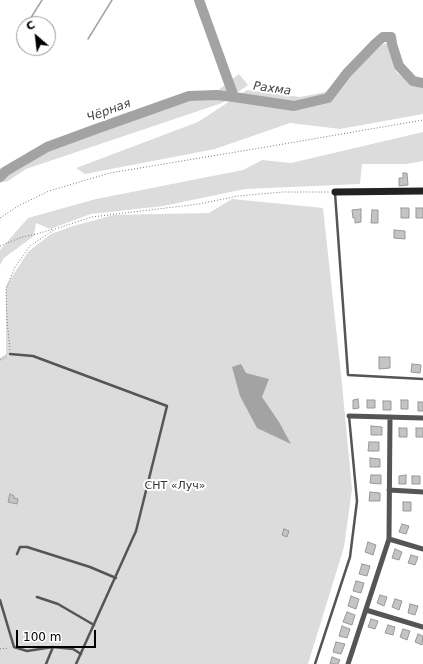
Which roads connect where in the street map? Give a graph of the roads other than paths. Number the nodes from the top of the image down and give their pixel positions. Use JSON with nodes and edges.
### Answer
{"nodes":[{"id":1,"x":423,"y":191,"type":"edge"},
{"id":2,"x":335,"y":192,"type":"joint"},
{"id":3,"x":10,"y":354,"type":"road end"},
{"id":4,"x":423,"y":379,"type":"edge"},
{"id":5,"x":349,"y":416,"type":"joint"},
{"id":6,"x":390,"y":417,"type":"junction"},
{"id":7,"x":423,"y":418,"type":"edge"},
{"id":8,"x":389,"y":490,"type":"junction"},
{"id":9,"x":423,"y":492,"type":"edge"},
{"id":10,"x":389,"y":539,"type":"junction"},
{"id":11,"x":423,"y":549,"type":"edge"},
{"id":12,"x":18,"y":554,"type":"dead end"},
{"id":13,"x":116,"y":578,"type":"junction"},
{"id":14,"x":37,"y":597,"type":"dead end"},
{"id":15,"x":0,"y":600,"type":"edge"},
{"id":16,"x":366,"y":610,"type":"junction"},
{"id":17,"x":94,"y":625,"type":"junction"},
{"id":18,"x":423,"y":627,"type":"edge"},
{"id":19,"x":53,"y":647,"type":"junction"},
{"id":20,"x":81,"y":654,"type":"junction"},
{"id":21,"x":46,"y":664,"type":"edge"},
{"id":22,"x":76,"y":664,"type":"edge"},
{"id":23,"x":315,"y":664,"type":"edge"},
{"id":24,"x":348,"y":664,"type":"edge"}],
"edges":[{"from":1,"to":2,"type":"street"},
{"from":2,"to":4,"type":"lane"},
{"from":3,"to":13,"type":"lane"},
{"from":5,"to":6,"type":"street"},
{"from":5,"to":23,"type":"lane"},
{"from":6,"to":7,"type":"street"},
{"from":6,"to":8,"type":"street"},
{"from":8,"to":9,"type":"street"},
{"from":8,"to":10,"type":"street"},
{"from":10,"to":11,"type":"street"},
{"from":10,"to":16,"type":"street"},
{"from":12,"to":13,"type":"lane"},
{"from":13,"to":17,"type":"lane"},
{"from":14,"to":17,"type":"lane"},
{"from":15,"to":19,"type":"lane"},
{"from":16,"to":18,"type":"street"},
{"from":16,"to":24,"type":"street"},
{"from":17,"to":20,"type":"lane"},
{"from":19,"to":20,"type":"lane"},
{"from":19,"to":21,"type":"lane"},
{"from":20,"to":22,"type":"lane"}]}
